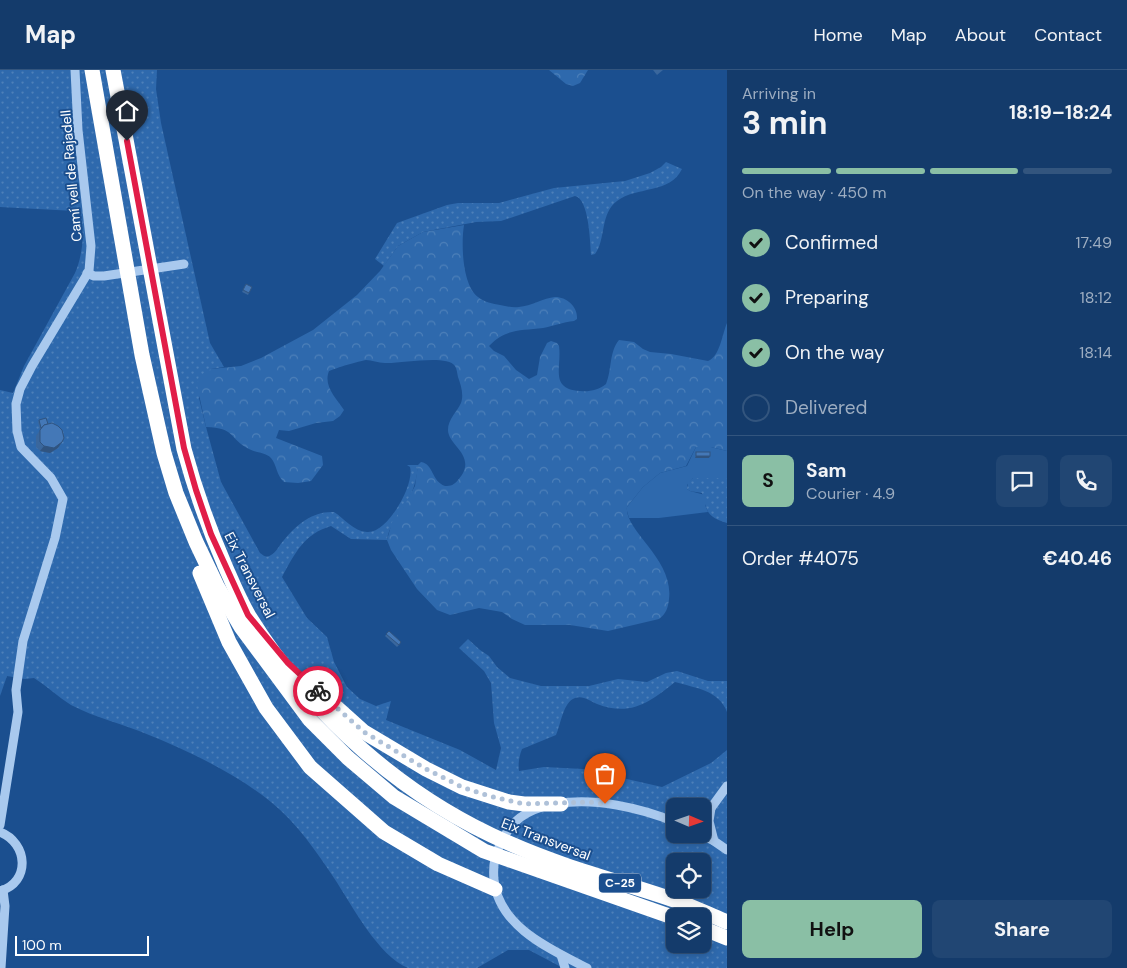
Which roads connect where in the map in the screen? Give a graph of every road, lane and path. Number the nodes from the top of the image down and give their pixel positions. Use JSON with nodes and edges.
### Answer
{"nodes":[{"id":1,"x":75,"y":70,"type":"edge"},
{"id":2,"x":92,"y":70,"type":"edge"},
{"id":3,"x":113,"y":70,"type":"edge"},
{"id":4,"x":184,"y":264,"type":"dead end"},
{"id":5,"x":87,"y":274,"type":"junction"},
{"id":6,"x":176,"y":493,"type":"junction"},
{"id":7,"x":248,"y":615,"type":"junction"},
{"id":8,"x":727,"y":786,"type":"edge"},
{"id":9,"x":561,"y":804,"type":"junction"},
{"id":10,"x":711,"y":808,"type":"edge"},
{"id":11,"x":666,"y":819,"type":"edge"},
{"id":12,"x":0,"y":825,"type":"edge"},
{"id":13,"x":711,"y":829,"type":"edge"},
{"id":14,"x":0,"y":832,"type":"edge"},
{"id":15,"x":711,"y":840,"type":"edge"},
{"id":16,"x":714,"y":841,"type":"junction"},
{"id":17,"x":727,"y":850,"type":"edge"},
{"id":18,"x":495,"y":889,"type":"junction"},
{"id":19,"x":2,"y":890,"type":"edge"},
{"id":20,"x":666,"y":915,"type":"edge"},
{"id":21,"x":727,"y":922,"type":"edge"},
{"id":22,"x":711,"y":932,"type":"edge"},
{"id":23,"x":727,"y":938,"type":"edge"},
{"id":24,"x":561,"y":955,"type":"junction"},
{"id":25,"x":1,"y":968,"type":"edge"},
{"id":26,"x":565,"y":968,"type":"edge"},
{"id":27,"x":587,"y":968,"type":"edge"}],
"edges":[{"from":1,"to":5,"type":"street","name":"Camí vell de Rajadell"},
{"from":2,"to":6,"type":"highway","number":"C-25"},
{"from":3,"to":7,"type":"highway","name":"Eix Transversal","number":"C-25"},
{"from":4,"to":5,"type":"street"},
{"from":5,"to":12,"type":"street","name":"Camí vell de Rajadell"},
{"from":6,"to":18,"type":"highway"},
{"from":6,"to":20,"type":"highway","number":"C-25"},
{"from":7,"to":9,"type":"highway"},
{"from":7,"to":21,"type":"highway","name":"Eix Transversal","number":"C-25"},
{"from":8,"to":10,"type":"street"},
{"from":9,"to":11,"type":"street"},
{"from":9,"to":18,"type":"street"},
{"from":13,"to":16,"type":"street"},
{"from":14,"to":19,"type":"street"},
{"from":15,"to":16,"type":"street"},
{"from":16,"to":17,"type":"street"},
{"from":18,"to":24,"type":"street"},
{"from":19,"to":25,"type":"street"},
{"from":22,"to":23,"type":"highway"},
{"from":24,"to":26,"type":"street"},
{"from":24,"to":27,"type":"street"}]}
